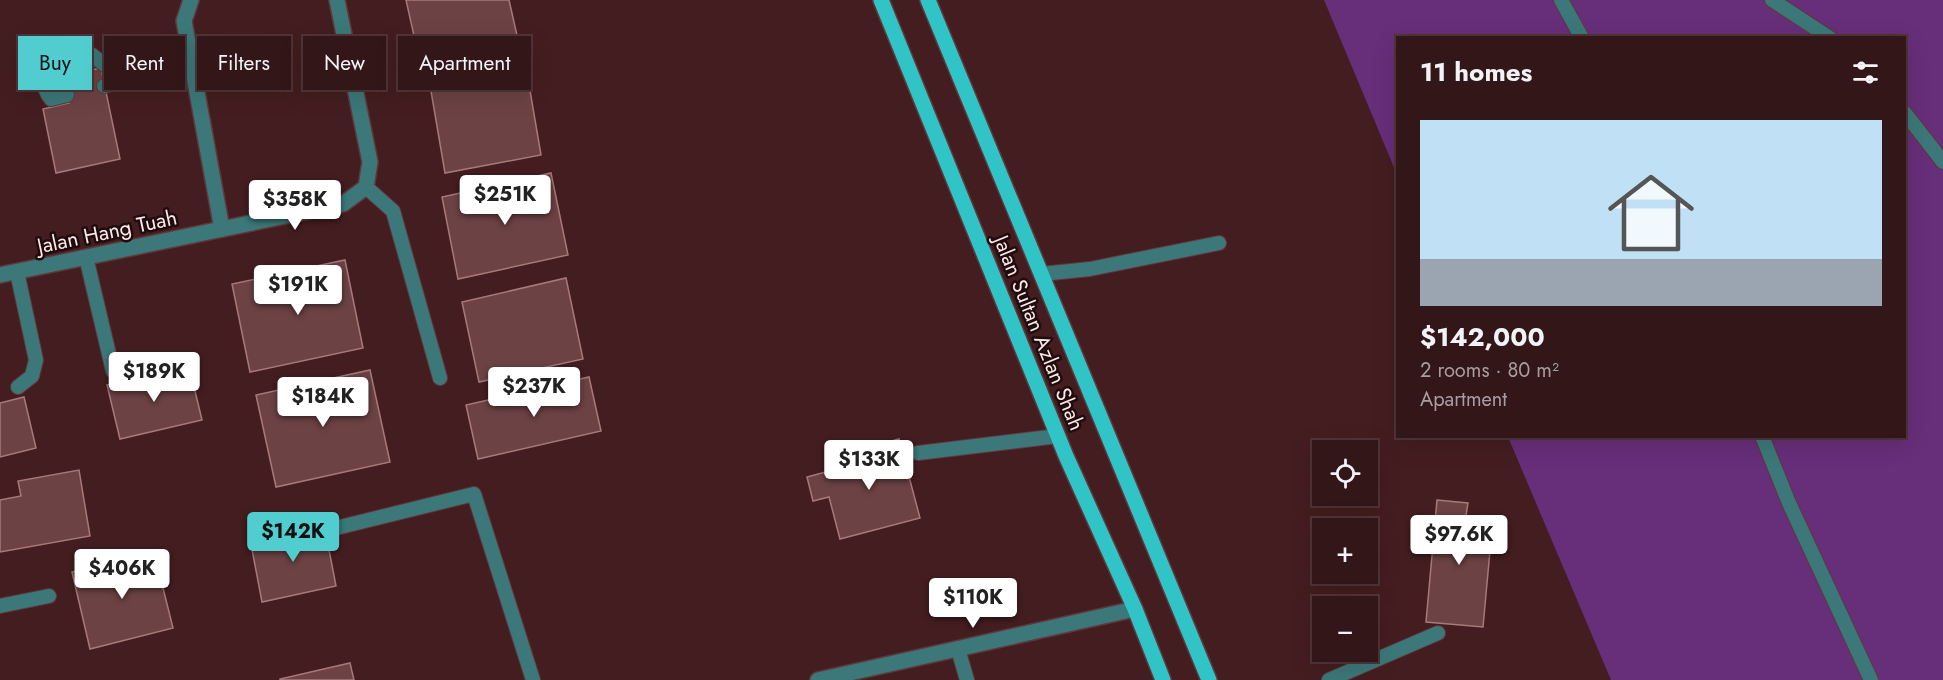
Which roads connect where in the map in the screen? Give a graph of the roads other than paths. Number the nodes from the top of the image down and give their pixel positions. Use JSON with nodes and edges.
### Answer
{"nodes":[{"id":1,"x":191,"y":0,"type":"edge"},
{"id":2,"x":337,"y":0,"type":"edge"},
{"id":3,"x":881,"y":0,"type":"edge"},
{"id":4,"x":927,"y":0,"type":"edge"},
{"id":5,"x":1561,"y":0,"type":"edge"},
{"id":6,"x":1772,"y":0,"type":"edge"},
{"id":7,"x":1581,"y":36,"type":"edge"},
{"id":8,"x":1827,"y":36,"type":"edge"},
{"id":9,"x":191,"y":61,"type":"junction"},
{"id":10,"x":185,"y":63,"type":"edge"},
{"id":11,"x":104,"y":64,"type":"edge"},
{"id":12,"x":67,"y":95,"type":"dead end"},
{"id":13,"x":1906,"y":114,"type":"edge"},
{"id":14,"x":1943,"y":162,"type":"edge"},
{"id":15,"x":366,"y":187,"type":"junction"},
{"id":16,"x":222,"y":229,"type":"junction"},
{"id":17,"x":1219,"y":243,"type":"dead end"},
{"id":18,"x":86,"y":257,"type":"junction"},
{"id":19,"x":17,"y":272,"type":"junction"},
{"id":20,"x":1041,"y":274,"type":"junction"},
{"id":21,"x":0,"y":275,"type":"edge"},
{"id":22,"x":113,"y":371,"type":"dead end"},
{"id":23,"x":440,"y":378,"type":"dead end"},
{"id":24,"x":18,"y":387,"type":"dead end"},
{"id":25,"x":1058,"y":436,"type":"junction"},
{"id":26,"x":1763,"y":438,"type":"edge"},
{"id":27,"x":918,"y":453,"type":"dead end"},
{"id":28,"x":336,"y":528,"type":"dead end"},
{"id":29,"x":49,"y":596,"type":"dead end"},
{"id":30,"x":0,"y":606,"type":"edge"},
{"id":31,"x":1135,"y":609,"type":"junction"},
{"id":32,"x":1438,"y":633,"type":"dead end"},
{"id":33,"x":958,"y":649,"type":"junction"},
{"id":34,"x":533,"y":680,"type":"edge"},
{"id":35,"x":818,"y":680,"type":"edge"},
{"id":36,"x":967,"y":680,"type":"edge"},
{"id":37,"x":1163,"y":680,"type":"edge"},
{"id":38,"x":1209,"y":680,"type":"edge"},
{"id":39,"x":1329,"y":680,"type":"edge"},
{"id":40,"x":1871,"y":680,"type":"edge"}],
"edges":[{"from":1,"to":9,"type":"street"},
{"from":2,"to":15,"type":"street"},
{"from":3,"to":25,"type":"main road","name":"Jalan Sultan Azlan Shah"},
{"from":4,"to":20,"type":"main road","name":"Jalan Sultan Azlan Shah"},
{"from":5,"to":7,"type":"lane"},
{"from":6,"to":8,"type":"lane"},
{"from":9,"to":10,"type":"lane"},
{"from":9,"to":16,"type":"street"},
{"from":11,"to":12,"type":"lane"},
{"from":13,"to":14,"type":"lane"},
{"from":15,"to":16,"type":"street","name":"Jalan Hang Tuah"},
{"from":15,"to":23,"type":"lane"},
{"from":16,"to":18,"type":"street","name":"Jalan Hang Tuah"},
{"from":17,"to":20,"type":"lane"},
{"from":18,"to":19,"type":"street","name":"Jalan Hang Tuah"},
{"from":18,"to":22,"type":"lane"},
{"from":19,"to":21,"type":"street","name":"Jalan Hang Tuah"},
{"from":19,"to":24,"type":"lane"},
{"from":20,"to":38,"type":"main road","name":"Jalan Sultan Azlan Shah"},
{"from":25,"to":27,"type":"lane"},
{"from":25,"to":31,"type":"main road","name":"Jalan Sultan Azlan Shah"},
{"from":26,"to":40,"type":"lane"},
{"from":28,"to":34,"type":"lane"},
{"from":29,"to":30,"type":"lane"},
{"from":31,"to":33,"type":"street"},
{"from":31,"to":37,"type":"main road","name":"Jalan Sultan Azlan Shah"},
{"from":32,"to":39,"type":"lane"},
{"from":33,"to":35,"type":"street"},
{"from":33,"to":36,"type":"lane"}]}
